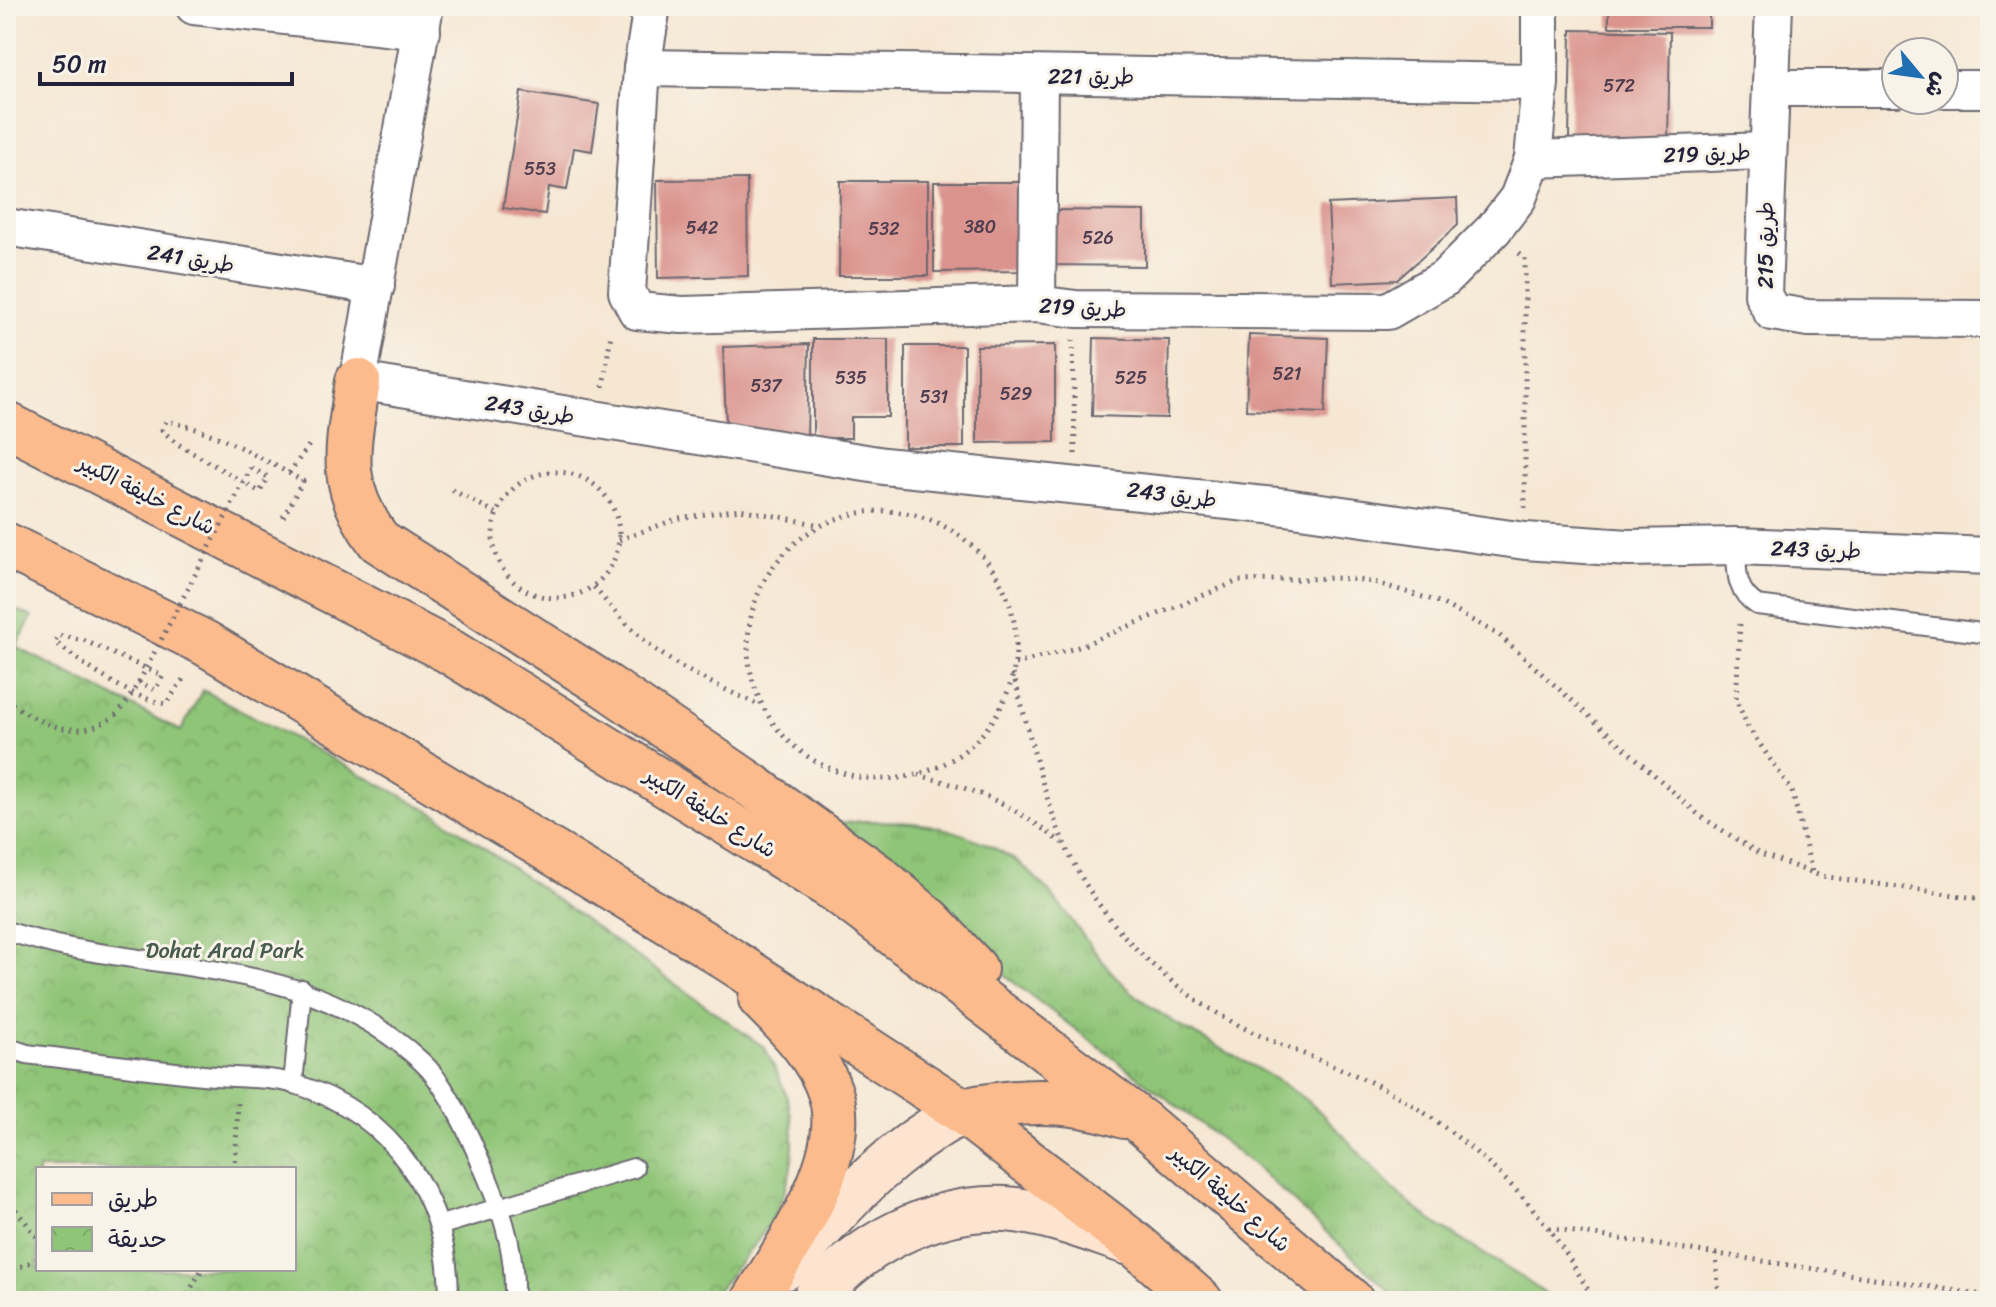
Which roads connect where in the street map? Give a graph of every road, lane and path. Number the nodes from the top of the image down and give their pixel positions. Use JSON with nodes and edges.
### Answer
{"nodes":[{"id":1,"x":194,"y":6,"type":"edge"},
{"id":2,"x":652,"y":6,"type":"edge"},
{"id":3,"x":1540,"y":6,"type":"edge"},
{"id":4,"x":1774,"y":6,"type":"edge"},
{"id":5,"x":423,"y":18,"type":"edge"},
{"id":6,"x":642,"y":68,"type":"junction"},
{"id":7,"x":1039,"y":77,"type":"junction"},
{"id":8,"x":1540,"y":82,"type":"junction"},
{"id":9,"x":1773,"y":88,"type":"junction"},
{"id":10,"x":1880,"y":88,"type":"edge"},
{"id":11,"x":1960,"y":89,"type":"edge"},
{"id":12,"x":1990,"y":89,"type":"edge"},
{"id":13,"x":1766,"y":151,"type":"junction"},
{"id":14,"x":1533,"y":159,"type":"junction"},
{"id":15,"x":6,"y":227,"type":"edge"},
{"id":16,"x":1494,"y":229,"type":"junction"},
{"id":17,"x":376,"y":286,"type":"junction"},
{"id":18,"x":627,"y":292,"type":"junction"},
{"id":19,"x":1037,"y":304,"type":"junction"},
{"id":20,"x":1076,"y":309,"type":"junction"},
{"id":21,"x":1990,"y":319,"type":"edge"},
{"id":22,"x":358,"y":381,"type":"junction"},
{"id":23,"x":599,"y":420,"type":"junction"},
{"id":24,"x":6,"y":424,"type":"edge"},
{"id":25,"x":1076,"y":483,"type":"junction"},
{"id":26,"x":452,"y":490,"type":"dead end"},
{"id":27,"x":496,"y":513,"type":"junction"},
{"id":28,"x":821,"y":525,"type":"junction"},
{"id":29,"x":619,"y":540,"type":"junction"},
{"id":30,"x":1525,"y":541,"type":"junction"},
{"id":31,"x":6,"y":545,"type":"edge"},
{"id":32,"x":1736,"y":546,"type":"junction"},
{"id":33,"x":263,"y":553,"type":"junction"},
{"id":34,"x":1990,"y":556,"type":"edge"},
{"id":35,"x":594,"y":587,"type":"junction"},
{"id":36,"x":1741,"y":591,"type":"junction"},
{"id":37,"x":1990,"y":634,"type":"edge"},
{"id":38,"x":205,"y":643,"type":"junction"},
{"id":39,"x":1015,"y":664,"type":"junction"},
{"id":40,"x":1013,"y":674,"type":"junction"},
{"id":41,"x":139,"y":682,"type":"junction"},
{"id":42,"x":132,"y":691,"type":"junction"},
{"id":43,"x":6,"y":699,"type":"edge"},
{"id":44,"x":761,"y":706,"type":"junction"},
{"id":45,"x":918,"y":775,"type":"junction"},
{"id":46,"x":1063,"y":844,"type":"junction"},
{"id":47,"x":1812,"y":872,"type":"junction"},
{"id":48,"x":1990,"y":900,"type":"edge"},
{"id":49,"x":6,"y":931,"type":"edge"},
{"id":50,"x":705,"y":944,"type":"junction"},
{"id":51,"x":302,"y":989,"type":"junction"},
{"id":52,"x":1016,"y":1026,"type":"junction"},
{"id":53,"x":6,"y":1047,"type":"edge"},
{"id":54,"x":237,"y":1078,"type":"junction"},
{"id":55,"x":293,"y":1084,"type":"junction"},
{"id":56,"x":962,"y":1111,"type":"junction"},
{"id":57,"x":1142,"y":1122,"type":"junction"},
{"id":58,"x":235,"y":1167,"type":"edge"},
{"id":59,"x":634,"y":1168,"type":"dead end"},
{"id":60,"x":6,"y":1197,"type":"edge"},
{"id":61,"x":501,"y":1209,"type":"junction"},
{"id":62,"x":441,"y":1225,"type":"junction"},
{"id":63,"x":1549,"y":1228,"type":"junction"},
{"id":64,"x":36,"y":1235,"type":"edge"},
{"id":65,"x":1136,"y":1245,"type":"junction"},
{"id":66,"x":1716,"y":1254,"type":"junction"},
{"id":67,"x":36,"y":1260,"type":"edge"},
{"id":68,"x":201,"y":1271,"type":"edge"},
{"id":69,"x":6,"y":1273,"type":"edge"},
{"id":70,"x":1990,"y":1296,"type":"edge"},
{"id":71,"x":184,"y":1301,"type":"edge"},
{"id":72,"x":449,"y":1301,"type":"edge"},
{"id":73,"x":514,"y":1301,"type":"edge"},
{"id":74,"x":754,"y":1301,"type":"edge"},
{"id":75,"x":814,"y":1301,"type":"edge"},
{"id":76,"x":1200,"y":1301,"type":"edge"},
{"id":77,"x":1351,"y":1301,"type":"edge"},
{"id":78,"x":1595,"y":1301,"type":"edge"},
{"id":79,"x":1719,"y":1301,"type":"edge"}],
"edges":[{"from":1,"to":5,"type":"street"},
{"from":2,"to":6,"type":"street"},
{"from":3,"to":8,"type":"street"},
{"from":4,"to":9,"type":"street","name":"طريق 215"},
{"from":5,"to":17,"type":"street"},
{"from":6,"to":7,"type":"street","name":"طريق 221"},
{"from":6,"to":18,"type":"street"},
{"from":7,"to":8,"type":"street","name":"طريق 221"},
{"from":7,"to":19,"type":"street"},
{"from":8,"to":14,"type":"street"},
{"from":9,"to":10,"type":"street"},
{"from":9,"to":13,"type":"street","name":"طريق 215"},
{"from":11,"to":12,"type":"street"},
{"from":13,"to":14,"type":"street","name":"طريق 219"},
{"from":13,"to":21,"type":"street","name":"طريق 215"},
{"from":14,"to":16,"type":"street","name":"طريق 219"},
{"from":15,"to":17,"type":"street","name":"طريق 241"},
{"from":16,"to":20,"type":"street","name":"طريق 219"},
{"from":16,"to":30,"type":"path"},
{"from":17,"to":22,"type":"street"},
{"from":18,"to":19,"type":"street","name":"طريق 219"},
{"from":18,"to":23,"type":"path"},
{"from":19,"to":20,"type":"street","name":"طريق 219"},
{"from":20,"to":25,"type":"path"},
{"from":22,"to":23,"type":"street","name":"طريق 243"},
{"from":22,"to":52,"type":"main road"},
{"from":23,"to":25,"type":"street","name":"طريق 243"},
{"from":24,"to":33,"type":"main road","name":"شارع خليفة الكبير"},
{"from":25,"to":30,"type":"street","name":"طريق 243"},
{"from":26,"to":27,"type":"path"},
{"from":27,"to":29,"type":"path"},
{"from":27,"to":35,"type":"path"},
{"from":28,"to":29,"type":"path"},
{"from":28,"to":39,"type":"path"},
{"from":28,"to":44,"type":"path"},
{"from":29,"to":35,"type":"path"},
{"from":30,"to":32,"type":"street","name":"طريق 243"},
{"from":31,"to":38,"type":"main road"},
{"from":32,"to":34,"type":"street","name":"طريق 243"},
{"from":32,"to":36,"type":"lane"},
{"from":33,"to":41,"type":"path","bridge":true},
{"from":33,"to":52,"type":"main road","name":"شارع خليفة الكبير"},
{"from":35,"to":44,"type":"path"},
{"from":36,"to":37,"type":"lane"},
{"from":36,"to":47,"type":"path"},
{"from":38,"to":42,"type":"path"},
{"from":38,"to":50,"type":"main road"},
{"from":39,"to":40,"type":"path"},
{"from":39,"to":47,"type":"path"},
{"from":40,"to":45,"type":"path"},
{"from":40,"to":46,"type":"path"},
{"from":41,"to":42,"type":"path"},
{"from":41,"to":42,"type":"path"},
{"from":42,"to":43,"type":"path"},
{"from":44,"to":45,"type":"path"},
{"from":45,"to":46,"type":"path"},
{"from":46,"to":63,"type":"path"},
{"from":47,"to":48,"type":"path"},
{"from":49,"to":51,"type":"lane"},
{"from":50,"to":56,"type":"main road"},
{"from":50,"to":74,"type":"main road"},
{"from":51,"to":55,"type":"lane"},
{"from":51,"to":61,"type":"lane"},
{"from":52,"to":57,"type":"main road","name":"شارع خليفة الكبير"},
{"from":53,"to":54,"type":"lane"},
{"from":54,"to":55,"type":"lane"},
{"from":54,"to":58,"type":"path"},
{"from":55,"to":62,"type":"lane"},
{"from":56,"to":57,"type":"main road"},
{"from":56,"to":65,"type":"main road"},
{"from":56,"to":74,"type":"main road"},
{"from":57,"to":77,"type":"main road","name":"شارع خليفة الكبير"},
{"from":59,"to":61,"type":"lane"},
{"from":60,"to":64,"type":"path"},
{"from":61,"to":62,"type":"lane"},
{"from":61,"to":73,"type":"lane"},
{"from":62,"to":72,"type":"lane"},
{"from":63,"to":66,"type":"path"},
{"from":63,"to":78,"type":"path"},
{"from":65,"to":75,"type":"main road"},
{"from":65,"to":76,"type":"main road"},
{"from":66,"to":70,"type":"path"},
{"from":66,"to":79,"type":"path"},
{"from":67,"to":69,"type":"path"},
{"from":68,"to":71,"type":"path"}]}
